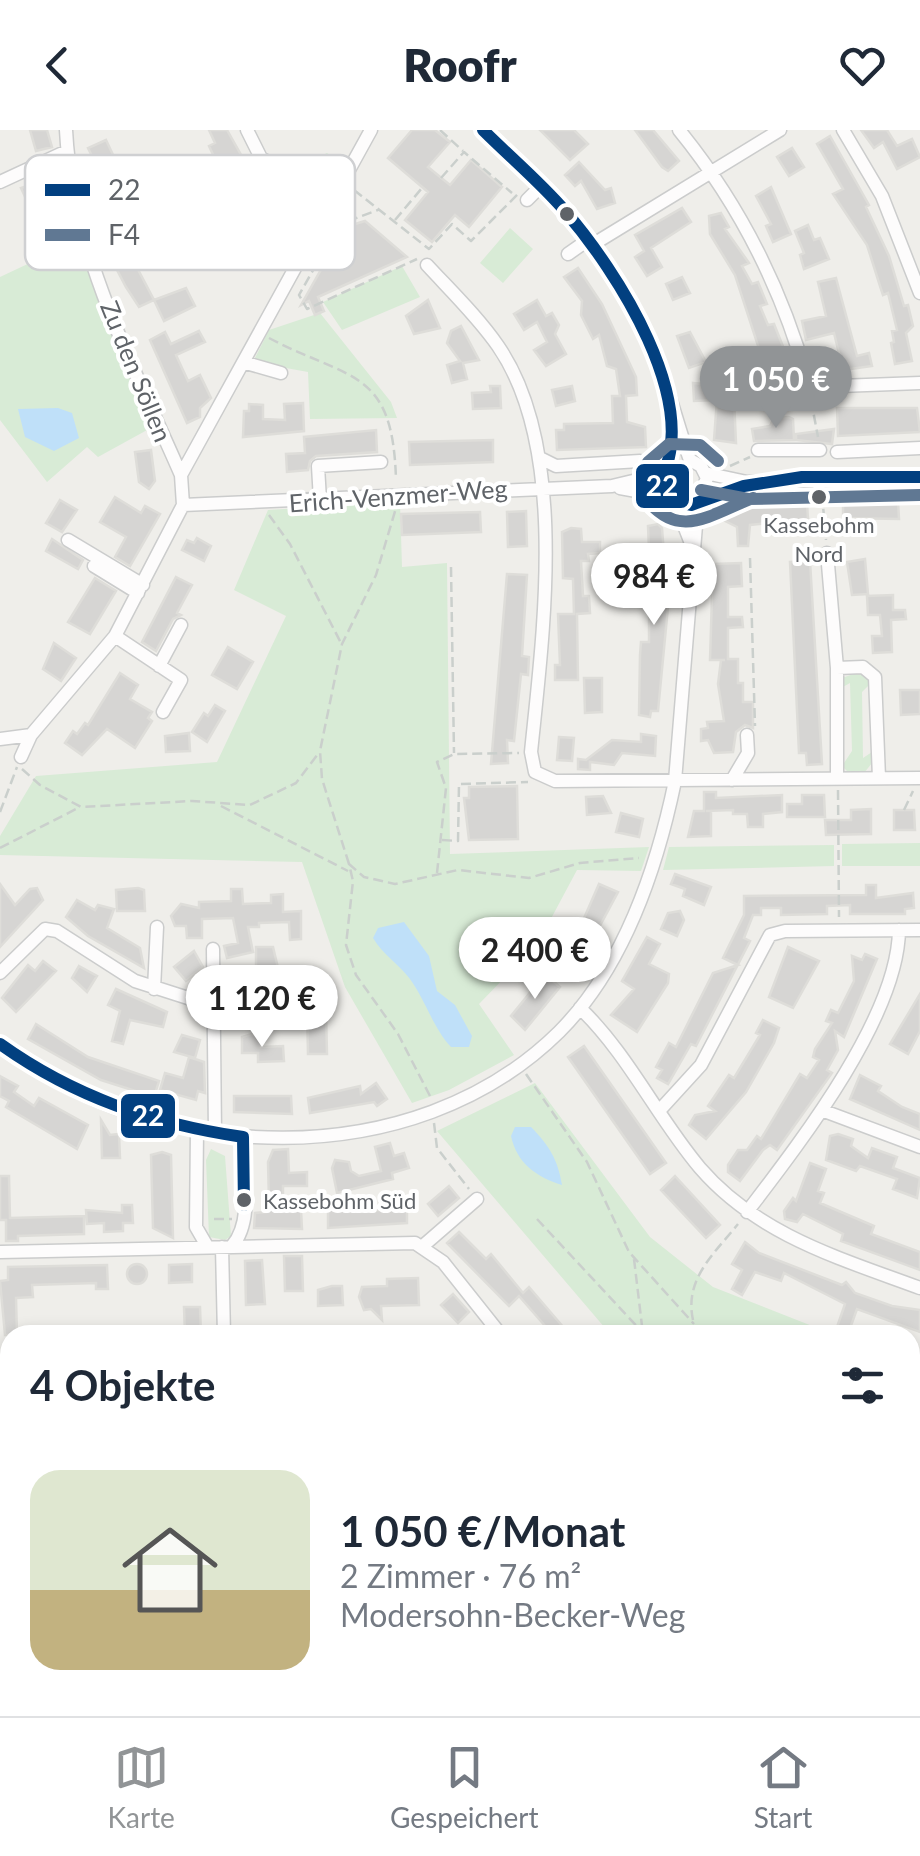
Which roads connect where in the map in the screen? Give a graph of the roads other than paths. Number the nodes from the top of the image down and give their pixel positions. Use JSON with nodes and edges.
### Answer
{"nodes":[{"id":1,"x":66,"y":130,"type":"edge"},
{"id":2,"x":248,"y":130,"type":"edge"},
{"id":3,"x":371,"y":130,"type":"edge"},
{"id":4,"x":483,"y":130,"type":"edge"},
{"id":5,"x":679,"y":130,"type":"edge"},
{"id":6,"x":780,"y":130,"type":"edge"},
{"id":7,"x":843,"y":130,"type":"edge"},
{"id":8,"x":67,"y":151,"type":"junction"},
{"id":9,"x":58,"y":155,"type":"edge"},
{"id":10,"x":67,"y":155,"type":"edge"},
{"id":11,"x":260,"y":155,"type":"edge"},
{"id":12,"x":355,"y":160,"type":"edge"},
{"id":13,"x":25,"y":170,"type":"edge"},
{"id":14,"x":712,"y":170,"type":"junction"},
{"id":15,"x":0,"y":182,"type":"edge"},
{"id":16,"x":590,"y":243,"type":"junction"},
{"id":17,"x":568,"y":254,"type":"dead end"},
{"id":18,"x":427,"y":265,"type":"dead end"},
{"id":19,"x":96,"y":270,"type":"edge"},
{"id":20,"x":295,"y":270,"type":"edge"},
{"id":21,"x":920,"y":293,"type":"edge"},
{"id":22,"x":246,"y":363,"type":"junction"},
{"id":23,"x":281,"y":372,"type":"dead end"},
{"id":24,"x":920,"y":382,"type":"edge"},
{"id":25,"x":672,"y":413,"type":"junction"},
{"id":26,"x":920,"y":448,"type":"edge"},
{"id":27,"x":758,"y":450,"type":"dead end"},
{"id":28,"x":820,"y":450,"type":"road end"},
{"id":29,"x":838,"y":452,"type":"dead end"},
{"id":30,"x":540,"y":458,"type":"junction"},
{"id":31,"x":690,"y":460,"type":"junction"},
{"id":32,"x":640,"y":461,"type":"dead end"},
{"id":33,"x":381,"y":462,"type":"dead end"},
{"id":34,"x":666,"y":469,"type":"junction"},
{"id":35,"x":706,"y":472,"type":"junction"},
{"id":36,"x":180,"y":475,"type":"junction"},
{"id":37,"x":920,"y":477,"type":"edge"},
{"id":38,"x":747,"y":482,"type":"junction"},
{"id":39,"x":612,"y":486,"type":"junction"},
{"id":40,"x":542,"y":487,"type":"junction"},
{"id":41,"x":664,"y":496,"type":"junction"},
{"id":42,"x":701,"y":499,"type":"junction"},
{"id":43,"x":320,"y":500,"type":"junction"},
{"id":44,"x":183,"y":505,"type":"junction"},
{"id":45,"x":676,"y":505,"type":"junction"},
{"id":46,"x":68,"y":540,"type":"dead end"},
{"id":47,"x":692,"y":546,"type":"junction"},
{"id":48,"x":827,"y":553,"type":"road end"},
{"id":49,"x":94,"y":566,"type":"dead end"},
{"id":50,"x":141,"y":589,"type":"junction"},
{"id":51,"x":181,"y":625,"type":"dead end"},
{"id":52,"x":115,"y":636,"type":"junction"},
{"id":53,"x":160,"y":666,"type":"junction"},
{"id":54,"x":837,"y":668,"type":"junction"},
{"id":55,"x":163,"y":712,"type":"dead end"},
{"id":56,"x":747,"y":734,"type":"road end"},
{"id":57,"x":31,"y":736,"type":"junction"},
{"id":58,"x":0,"y":739,"type":"edge"},
{"id":59,"x":19,"y":761,"type":"road end"},
{"id":60,"x":879,"y":778,"type":"junction"},
{"id":61,"x":920,"y":778,"type":"edge"},
{"id":62,"x":837,"y":779,"type":"junction"},
{"id":63,"x":732,"y":780,"type":"junction"},
{"id":64,"x":676,"y":781,"type":"junction"},
{"id":65,"x":158,"y":928,"type":"dead end"},
{"id":66,"x":899,"y":930,"type":"junction"},
{"id":67,"x":920,"y":930,"type":"edge"},
{"id":68,"x":214,"y":949,"type":"dead end"},
{"id":69,"x":0,"y":973,"type":"edge"},
{"id":70,"x":154,"y":989,"type":"junction"},
{"id":71,"x":213,"y":1006,"type":"junction"},
{"id":72,"x":580,"y":1008,"type":"junction"},
{"id":73,"x":285,"y":1018,"type":"dead end"},
{"id":74,"x":213,"y":1021,"type":"junction"},
{"id":75,"x":0,"y":1044,"type":"edge"},
{"id":76,"x":659,"y":1111,"type":"junction"},
{"id":77,"x":824,"y":1112,"type":"junction"},
{"id":78,"x":198,"y":1130,"type":"junction"},
{"id":79,"x":215,"y":1133,"type":"junction"},
{"id":80,"x":243,"y":1137,"type":"junction"},
{"id":81,"x":920,"y":1147,"type":"edge"},
{"id":82,"x":477,"y":1198,"type":"road end"},
{"id":83,"x":748,"y":1212,"type":"junction"},
{"id":84,"x":424,"y":1245,"type":"junction"},
{"id":85,"x":207,"y":1246,"type":"junction"},
{"id":86,"x":227,"y":1247,"type":"junction"},
{"id":87,"x":0,"y":1252,"type":"edge"},
{"id":88,"x":920,"y":1288,"type":"edge"},
{"id":89,"x":224,"y":1325,"type":"edge"},
{"id":90,"x":496,"y":1325,"type":"edge"}],
"edges":[{"from":1,"to":8,"type":"street","name":"Zu den Söllen"},
{"from":2,"to":11,"type":"street"},
{"from":3,"to":12,"type":"street"},
{"from":4,"to":16,"type":"street"},
{"from":5,"to":14,"type":"street"},
{"from":6,"to":14,"type":"street"},
{"from":7,"to":21,"type":"street"},
{"from":8,"to":9,"type":"street"},
{"from":8,"to":10,"type":"street","name":"Zu den Söllen"},
{"from":13,"to":15,"type":"street"},
{"from":14,"to":16,"type":"street"},
{"from":14,"to":24,"type":"street"},
{"from":16,"to":17,"type":"street"},
{"from":16,"to":25,"type":"street"},
{"from":18,"to":30,"type":"street"},
{"from":19,"to":36,"type":"street","name":"Zu den Söllen"},
{"from":20,"to":22,"type":"street"},
{"from":22,"to":23,"type":"street"},
{"from":22,"to":36,"type":"street"},
{"from":25,"to":31,"type":"street"},
{"from":25,"to":34,"type":"street"},
{"from":26,"to":29,"type":"street"},
{"from":27,"to":28,"type":"street"},
{"from":30,"to":32,"type":"street"},
{"from":30,"to":40,"type":"street"},
{"from":31,"to":34,"type":"street"},
{"from":31,"to":35,"type":"street"},
{"from":33,"to":43,"type":"street"},
{"from":34,"to":39,"type":"street","name":"Erich-Venzmer-Weg"},
{"from":34,"to":41,"type":"street"},
{"from":35,"to":38,"type":"street"},
{"from":35,"to":42,"type":"street"},
{"from":36,"to":44,"type":"street","name":"Zu den Söllen"},
{"from":37,"to":38,"type":"street"},
{"from":38,"to":42,"type":"street"},
{"from":39,"to":40,"type":"street","name":"Erich-Venzmer-Weg"},
{"from":39,"to":41,"type":"street","name":"Erich-Venzmer-Weg"},
{"from":40,"to":43,"type":"street","name":"Erich-Venzmer-Weg"},
{"from":40,"to":64,"type":"street"},
{"from":41,"to":45,"type":"street"},
{"from":42,"to":45,"type":"street"},
{"from":42,"to":47,"type":"street"},
{"from":43,"to":44,"type":"street","name":"Erich-Venzmer-Weg"},
{"from":44,"to":50,"type":"street"},
{"from":45,"to":47,"type":"street"},
{"from":46,"to":50,"type":"street"},
{"from":47,"to":64,"type":"street"},
{"from":48,"to":54,"type":"street"},
{"from":49,"to":50,"type":"street"},
{"from":50,"to":52,"type":"street"},
{"from":51,"to":53,"type":"street"},
{"from":52,"to":53,"type":"street"},
{"from":52,"to":57,"type":"street"},
{"from":53,"to":55,"type":"street"},
{"from":54,"to":60,"type":"street"},
{"from":54,"to":62,"type":"street"},
{"from":56,"to":63,"type":"street"},
{"from":57,"to":58,"type":"street"},
{"from":57,"to":59,"type":"street"},
{"from":60,"to":61,"type":"street"},
{"from":60,"to":62,"type":"street"},
{"from":62,"to":63,"type":"street"},
{"from":63,"to":64,"type":"street"},
{"from":64,"to":72,"type":"street"},
{"from":65,"to":70,"type":"street"},
{"from":66,"to":67,"type":"street"},
{"from":66,"to":76,"type":"street"},
{"from":66,"to":77,"type":"street"},
{"from":68,"to":71,"type":"street"},
{"from":69,"to":70,"type":"street"},
{"from":70,"to":71,"type":"street"},
{"from":71,"to":74,"type":"street"},
{"from":72,"to":76,"type":"street"},
{"from":72,"to":80,"type":"street"},
{"from":73,"to":74,"type":"street"},
{"from":74,"to":79,"type":"street"},
{"from":75,"to":78,"type":"street"},
{"from":76,"to":83,"type":"street"},
{"from":77,"to":81,"type":"street"},
{"from":77,"to":83,"type":"street"},
{"from":78,"to":79,"type":"street"},
{"from":78,"to":85,"type":"street"},
{"from":79,"to":80,"type":"street"},
{"from":80,"to":86,"type":"street"},
{"from":82,"to":84,"type":"street"},
{"from":83,"to":88,"type":"street"},
{"from":84,"to":86,"type":"street"},
{"from":84,"to":90,"type":"street"},
{"from":85,"to":86,"type":"street"},
{"from":85,"to":87,"type":"street"},
{"from":86,"to":89,"type":"street"}]}
